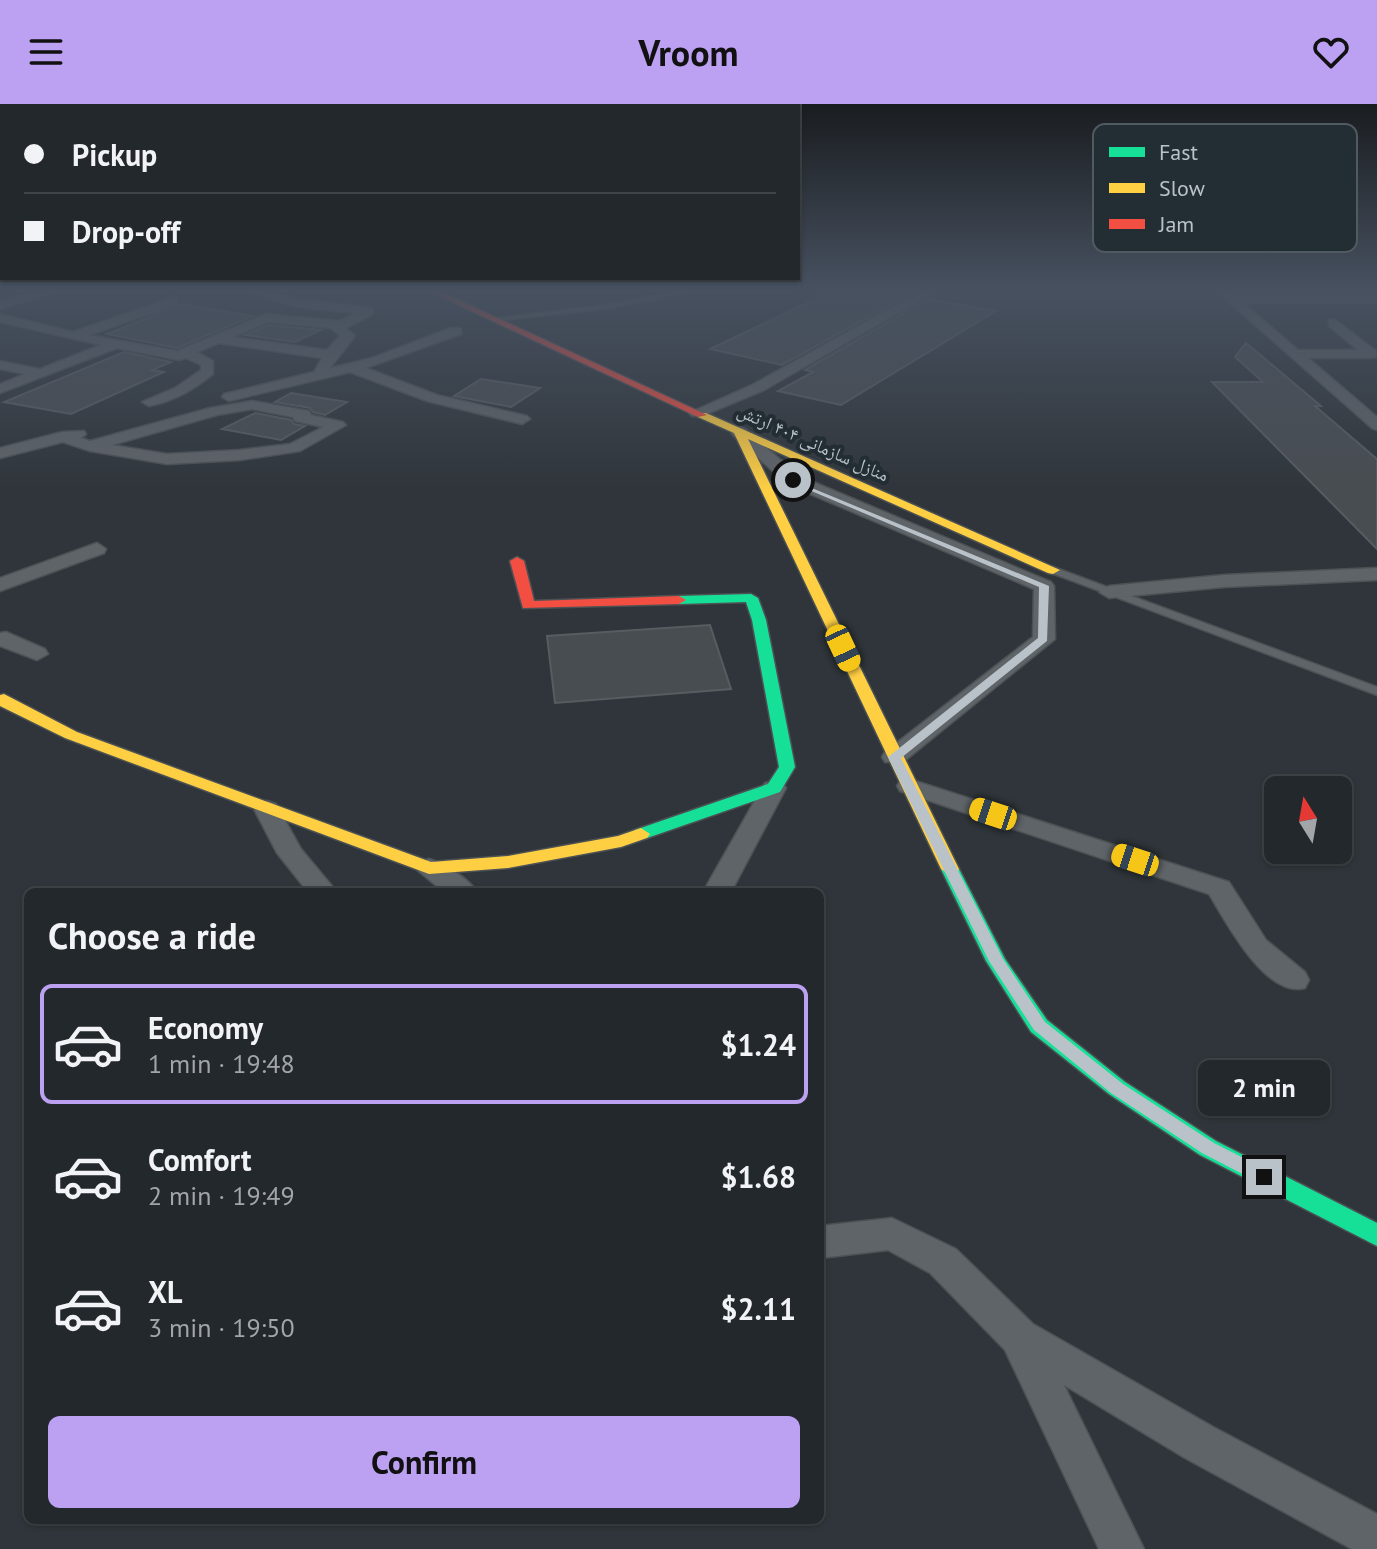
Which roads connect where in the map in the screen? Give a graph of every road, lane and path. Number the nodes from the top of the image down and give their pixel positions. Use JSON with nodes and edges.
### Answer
{"nodes":[{"id":1,"x":84,"y":356,"type":"edge"},
{"id":2,"x":198,"y":356,"type":"edge"},
{"id":3,"x":329,"y":356,"type":"edge"},
{"id":4,"x":389,"y":356,"type":"edge"},
{"id":5,"x":574,"y":356,"type":"edge"},
{"id":6,"x":814,"y":356,"type":"edge"},
{"id":7,"x":1298,"y":356,"type":"edge"},
{"id":8,"x":0,"y":365,"type":"edge"},
{"id":9,"x":351,"y":367,"type":"junction"},
{"id":10,"x":41,"y":373,"type":"junction"},
{"id":11,"x":320,"y":374,"type":"junction"},
{"id":12,"x":0,"y":389,"type":"edge"},
{"id":13,"x":149,"y":402,"type":"dead end"},
{"id":14,"x":697,"y":413,"type":"junction"},
{"id":15,"x":522,"y":419,"type":"dead end"},
{"id":16,"x":1377,"y":425,"type":"edge"},
{"id":17,"x":739,"y":432,"type":"junction"},
{"id":18,"x":62,"y":437,"type":"junction"},
{"id":19,"x":90,"y":446,"type":"junction"},
{"id":20,"x":0,"y":453,"type":"edge"},
{"id":21,"x":97,"y":549,"type":"dead end"},
{"id":22,"x":517,"y":561,"type":"dead end"},
{"id":23,"x":1053,"y":570,"type":"joint"},
{"id":24,"x":1377,"y":574,"type":"edge"},
{"id":25,"x":0,"y":585,"type":"edge"},
{"id":26,"x":1109,"y":592,"type":"junction"},
{"id":27,"x":0,"y":640,"type":"edge"},
{"id":28,"x":37,"y":654,"type":"dead end"},
{"id":29,"x":1377,"y":691,"type":"edge"},
{"id":30,"x":0,"y":701,"type":"edge"},
{"id":31,"x":894,"y":757,"type":"junction"},
{"id":32,"x":909,"y":786,"type":"junction"},
{"id":33,"x":774,"y":788,"type":"junction"},
{"id":34,"x":267,"y":809,"type":"junction"},
{"id":35,"x":429,"y":868,"type":"junction"},
{"id":36,"x":320,"y":888,"type":"edge"},
{"id":37,"x":457,"y":888,"type":"edge"},
{"id":38,"x":719,"y":888,"type":"edge"},
{"id":39,"x":1294,"y":980,"type":"dead end"},
{"id":40,"x":1377,"y":1235,"type":"edge"},
{"id":41,"x":824,"y":1242,"type":"edge"},
{"id":42,"x":1019,"y":1337,"type":"junction"},
{"id":43,"x":1377,"y":1538,"type":"edge"},
{"id":44,"x":1122,"y":1549,"type":"edge"}],
"edges":[{"from":1,"to":10,"type":"street"},
{"from":2,"to":13,"type":"street"},
{"from":3,"to":11,"type":"street"},
{"from":4,"to":9,"type":"street"},
{"from":5,"to":14,"type":"street","name":"منازل سازمانی ۴۰۴ ارتش"},
{"from":6,"to":14,"type":"street"},
{"from":7,"to":16,"type":"street"},
{"from":8,"to":10,"type":"street"},
{"from":9,"to":11,"type":"street"},
{"from":9,"to":15,"type":"street"},
{"from":10,"to":12,"type":"street"},
{"from":11,"to":18,"type":"street"},
{"from":14,"to":17,"type":"street","name":"منازل سازمانی ۴۰۴ ارتش"},
{"from":17,"to":23,"type":"street","name":"منازل سازمانی ۴۰۴ ارتش"},
{"from":17,"to":31,"type":"street"},
{"from":17,"to":31,"type":"street"},
{"from":18,"to":19,"type":"street"},
{"from":18,"to":20,"type":"street"},
{"from":19,"to":19,"type":"street"},
{"from":21,"to":25,"type":"street"},
{"from":22,"to":33,"type":"street"},
{"from":23,"to":26,"type":"lane"},
{"from":24,"to":26,"type":"street"},
{"from":26,"to":29,"type":"lane"},
{"from":27,"to":28,"type":"street"},
{"from":30,"to":34,"type":"street"},
{"from":31,"to":32,"type":"street"},
{"from":32,"to":39,"type":"street"},
{"from":32,"to":40,"type":"street"},
{"from":33,"to":35,"type":"street"},
{"from":33,"to":38,"type":"street"},
{"from":34,"to":35,"type":"street"},
{"from":34,"to":36,"type":"street"},
{"from":35,"to":37,"type":"street"},
{"from":41,"to":42,"type":"street"},
{"from":42,"to":43,"type":"street"},
{"from":42,"to":44,"type":"street"}]}
